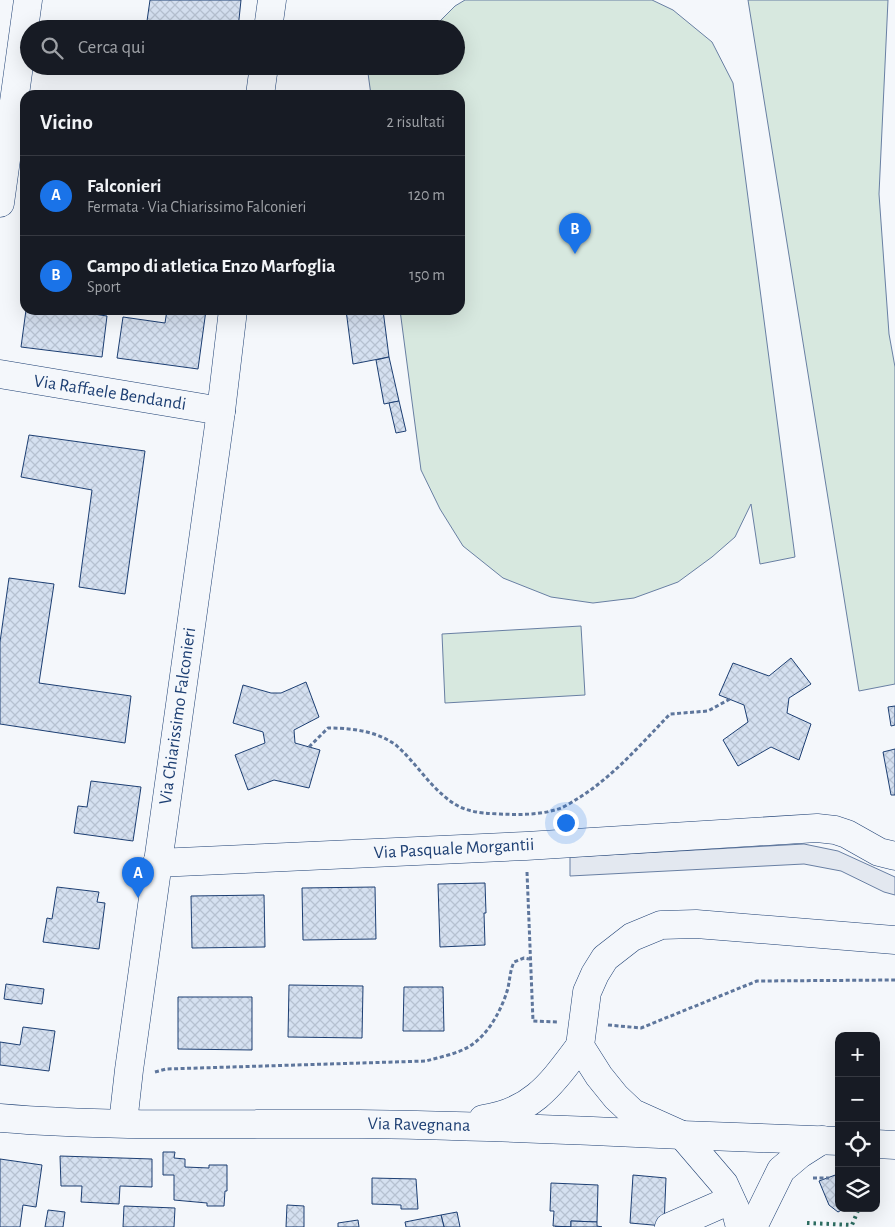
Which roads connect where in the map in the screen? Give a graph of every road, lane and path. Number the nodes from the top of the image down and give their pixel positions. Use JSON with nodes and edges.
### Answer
{"nodes":[{"id":1,"x":28,"y":0,"type":"edge"},
{"id":2,"x":272,"y":0,"type":"edge"},
{"id":3,"x":25,"y":20,"type":"edge"},
{"id":4,"x":269,"y":20,"type":"edge"},
{"id":5,"x":20,"y":58,"type":"edge"},
{"id":6,"x":263,"y":75,"type":"edge"},
{"id":7,"x":261,"y":90,"type":"edge"},
{"id":8,"x":0,"y":203,"type":"edge"},
{"id":9,"x":233,"y":315,"type":"edge"},
{"id":10,"x":0,"y":374,"type":"edge"},
{"id":11,"x":221,"y":411,"type":"junction"},
{"id":12,"x":730,"y":699,"type":"dead end"},
{"id":13,"x":309,"y":747,"type":"dead end"},
{"id":14,"x":895,"y":856,"type":"edge"},
{"id":15,"x":157,"y":863,"type":"junction"},
{"id":16,"x":527,"y":867,"type":"dead end"},
{"id":17,"x":895,"y":940,"type":"edge"},
{"id":18,"x":529,"y":959,"type":"junction"},
{"id":19,"x":895,"y":980,"type":"edge"},
{"id":20,"x":559,"y":1022,"type":"dead end"},
{"id":21,"x":608,"y":1025,"type":"dead end"},
{"id":22,"x":580,"y":1046,"type":"junction"},
{"id":23,"x":150,"y":1073,"type":"dead end"},
{"id":24,"x":0,"y":1118,"type":"edge"},
{"id":25,"x":123,"y":1123,"type":"junction"},
{"id":26,"x":444,"y":1124,"type":"junction"},
{"id":27,"x":682,"y":1135,"type":"junction"},
{"id":28,"x":830,"y":1141,"type":"edge"},
{"id":29,"x":880,"y":1144,"type":"edge"},
{"id":30,"x":895,"y":1145,"type":"edge"},
{"id":31,"x":829,"y":1178,"type":"dead end"},
{"id":32,"x":820,"y":1179,"type":"dead end"},
{"id":33,"x":717,"y":1206,"type":"dead end"},
{"id":34,"x":669,"y":1227,"type":"edge"},
{"id":35,"x":740,"y":1227,"type":"edge"},
{"id":36,"x":753,"y":1227,"type":"edge"}],
"edges":[{"from":1,"to":3,"type":"street"},
{"from":2,"to":4,"type":"street"},
{"from":5,"to":8,"type":"street"},
{"from":6,"to":7,"type":"street"},
{"from":9,"to":11,"type":"street","name":"Via Chiarissimo Falconieri"},
{"from":10,"to":11,"type":"street","name":"Via Raffaele Bendandi"},
{"from":11,"to":15,"type":"street","name":"Via Chiarissimo Falconieri"},
{"from":12,"to":13,"type":"path"},
{"from":14,"to":15,"type":"street","name":"Via Pasquale Morgantii"},
{"from":15,"to":25,"type":"street","name":"Via Chiarissimo Falconieri"},
{"from":16,"to":18,"type":"path"},
{"from":17,"to":22,"type":"street"},
{"from":18,"to":20,"type":"path"},
{"from":18,"to":23,"type":"path"},
{"from":19,"to":21,"type":"path"},
{"from":22,"to":26,"type":"street"},
{"from":22,"to":27,"type":"street"},
{"from":24,"to":25,"type":"street","name":"Via Ravegnana"},
{"from":25,"to":26,"type":"street","name":"Via Ravegnana"},
{"from":26,"to":27,"type":"street","name":"Via Ravegnana"},
{"from":27,"to":28,"type":"street","name":"Via Ravegnana"},
{"from":27,"to":35,"type":"street"},
{"from":28,"to":36,"type":"street"},
{"from":29,"to":30,"type":"street"},
{"from":31,"to":32,"type":"path"},
{"from":33,"to":34,"type":"street"}]}
